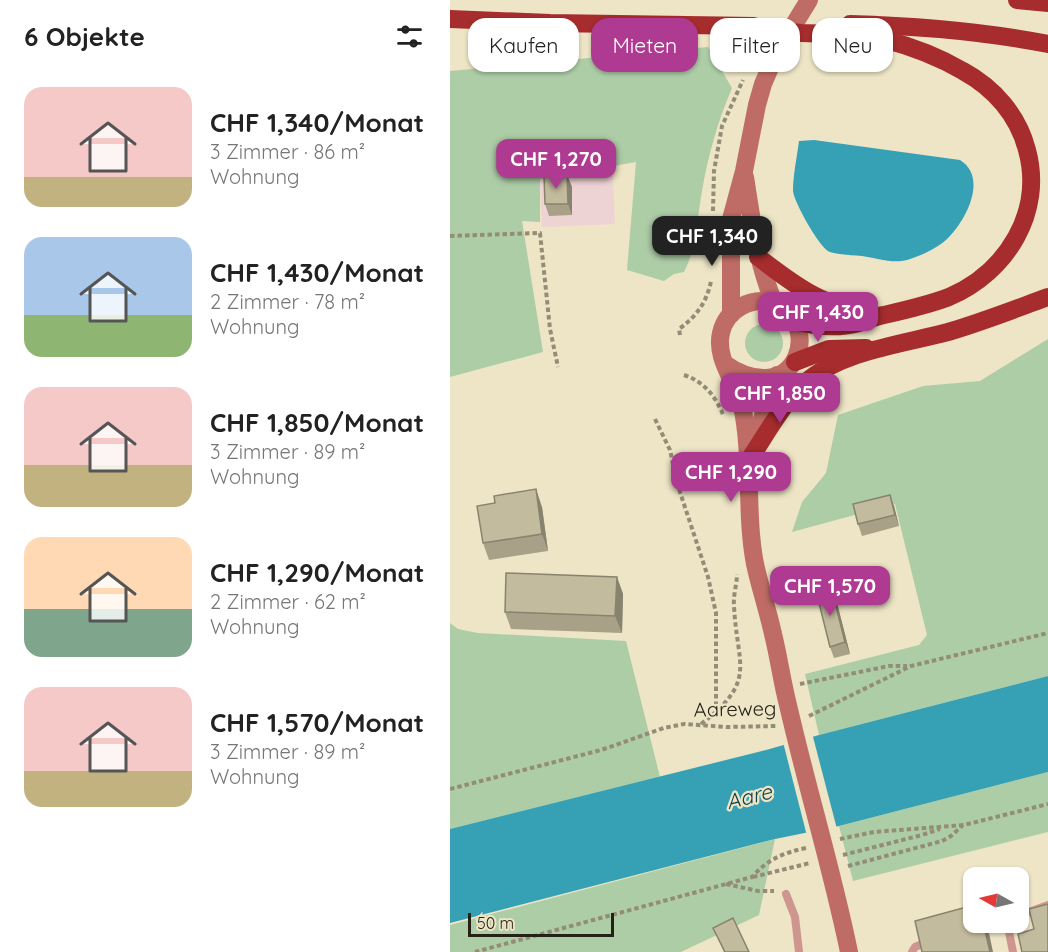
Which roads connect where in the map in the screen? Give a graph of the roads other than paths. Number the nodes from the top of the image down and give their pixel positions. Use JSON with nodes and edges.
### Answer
{"nodes":[{"id":1,"x":808,"y":0,"type":"edge"},
{"id":2,"x":1017,"y":0,"type":"edge"},
{"id":3,"x":1048,"y":3,"type":"edge"},
{"id":4,"x":450,"y":19,"type":"edge"},
{"id":5,"x":800,"y":23,"type":"edge"},
{"id":6,"x":710,"y":26,"type":"edge"},
{"id":7,"x":800,"y":31,"type":"edge"},
{"id":8,"x":1048,"y":44,"type":"edge"},
{"id":9,"x":744,"y":171,"type":"junction"},
{"id":10,"x":758,"y":257,"type":"junction"},
{"id":11,"x":1048,"y":297,"type":"edge"},
{"id":12,"x":774,"y":303,"type":"junction"},
{"id":13,"x":731,"y":314,"type":"junction"},
{"id":14,"x":878,"y":316,"type":"junction"},
{"id":15,"x":795,"y":321,"type":"junction"},
{"id":16,"x":877,"y":348,"type":"junction"},
{"id":17,"x":795,"y":362,"type":"junction"},
{"id":18,"x":724,"y":364,"type":"junction"},
{"id":19,"x":777,"y":375,"type":"junction"},
{"id":20,"x":749,"y":460,"type":"junction"},
{"id":21,"x":786,"y":894,"type":"road end"},
{"id":22,"x":1048,"y":905,"type":"edge"},
{"id":23,"x":1029,"y":912,"type":"edge"},
{"id":24,"x":1009,"y":933,"type":"edge"},
{"id":25,"x":934,"y":939,"type":"edge"},
{"id":26,"x":799,"y":952,"type":"edge"},
{"id":27,"x":849,"y":952,"type":"edge"},
{"id":28,"x":912,"y":952,"type":"edge"},
{"id":29,"x":1013,"y":952,"type":"edge"}],
"edges":[{"from":1,"to":9,"type":"main road"},
{"from":2,"to":3,"type":"highway"},
{"from":4,"to":6,"type":"highway"},
{"from":5,"to":8,"type":"highway"},
{"from":7,"to":14,"type":"highway"},
{"from":9,"to":10,"type":"main road"},
{"from":9,"to":13,"type":"main road"},
{"from":10,"to":12,"type":"main road"},
{"from":10,"to":14,"type":"highway"},
{"from":11,"to":16,"type":"highway"},
{"from":12,"to":13,"type":"main road"},
{"from":12,"to":15,"type":"main road"},
{"from":13,"to":18,"type":"main road"},
{"from":14,"to":15,"type":"highway"},
{"from":15,"to":17,"type":"main road"},
{"from":16,"to":17,"type":"highway"},
{"from":16,"to":20,"type":"highway"},
{"from":17,"to":19,"type":"main road"},
{"from":18,"to":19,"type":"main road"},
{"from":18,"to":20,"type":"main road"},
{"from":19,"to":20,"type":"main road"},
{"from":20,"to":27,"type":"main road"},
{"from":21,"to":26,"type":"lane"},
{"from":22,"to":23,"type":"lane"},
{"from":24,"to":29,"type":"lane"},
{"from":25,"to":28,"type":"lane"}]}
